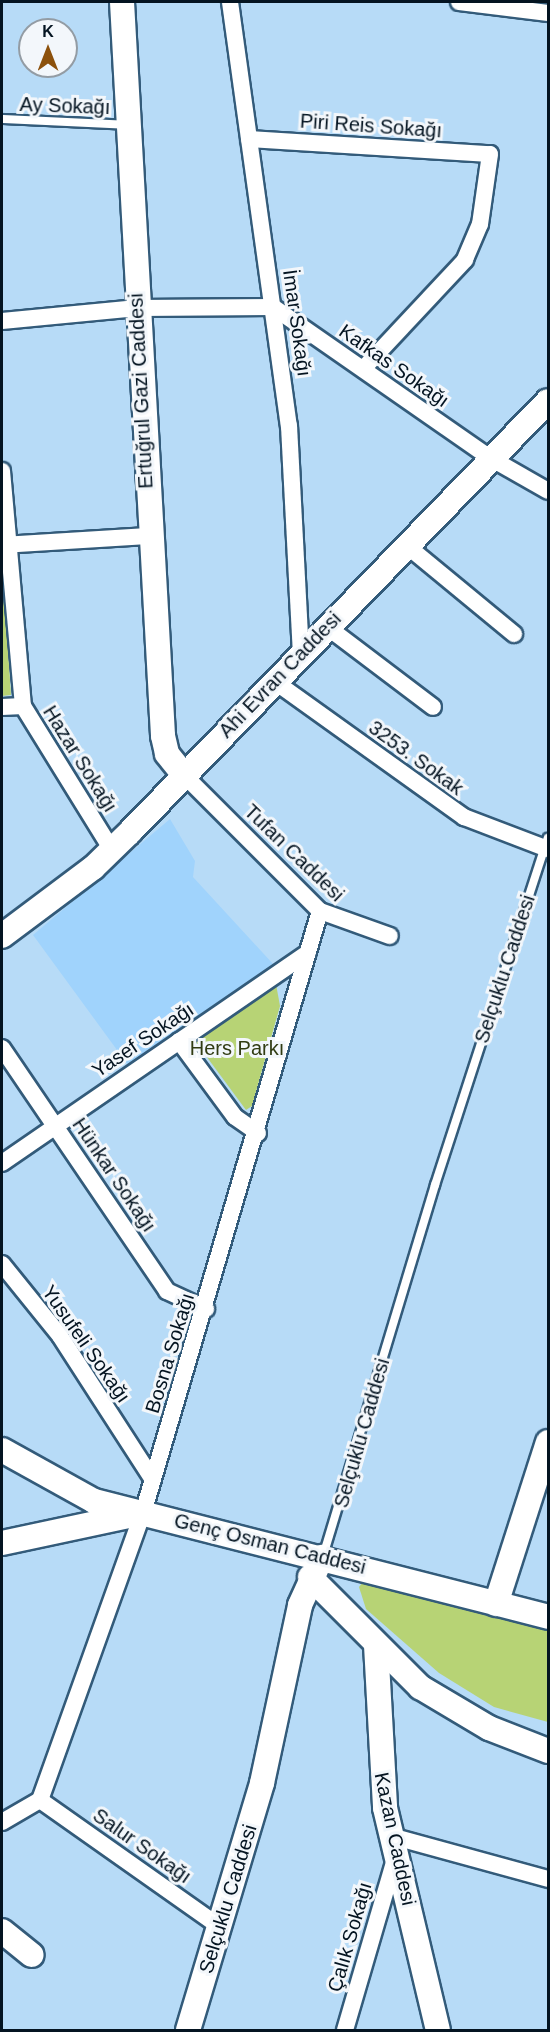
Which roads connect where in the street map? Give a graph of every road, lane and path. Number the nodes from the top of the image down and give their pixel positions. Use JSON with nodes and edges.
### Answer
{"nodes":[{"id":1,"x":122,"y":2,"type":"edge"},
{"id":2,"x":230,"y":2,"type":"edge"},
{"id":3,"x":459,"y":2,"type":"edge"},
{"id":4,"x":549,"y":14,"type":"edge"},
{"id":5,"x":2,"y":119,"type":"edge"},
{"id":6,"x":128,"y":125,"type":"junction"},
{"id":7,"x":249,"y":139,"type":"junction"},
{"id":8,"x":273,"y":307,"type":"junction"},
{"id":9,"x":137,"y":308,"type":"junction"},
{"id":10,"x":2,"y":321,"type":"edge"},
{"id":11,"x":363,"y":369,"type":"junction"},
{"id":12,"x":549,"y":401,"type":"edge"},
{"id":13,"x":492,"y":459,"type":"junction"},
{"id":14,"x":2,"y":471,"type":"edge"},
{"id":15,"x":549,"y":491,"type":"edge"},
{"id":16,"x":148,"y":536,"type":"junction"},
{"id":17,"x":4,"y":544,"type":"edge"},
{"id":18,"x":406,"y":545,"type":"junction"},
{"id":19,"x":326,"y":626,"type":"junction"},
{"id":20,"x":514,"y":634,"type":"dead end"},
{"id":21,"x":301,"y":652,"type":"junction"},
{"id":22,"x":274,"y":681,"type":"junction"},
{"id":23,"x":23,"y":706,"type":"junction"},
{"id":24,"x":2,"y":707,"type":"edge"},
{"id":25,"x":434,"y":707,"type":"dead end"},
{"id":26,"x":183,"y":774,"type":"junction"},
{"id":27,"x":547,"y":845,"type":"edge"},
{"id":28,"x":112,"y":850,"type":"junction"},
{"id":29,"x":320,"y":911,"type":"junction"},
{"id":30,"x":2,"y":936,"type":"edge"},
{"id":31,"x":390,"y":936,"type":"dead end"},
{"id":32,"x":308,"y":952,"type":"junction"},
{"id":33,"x":179,"y":1041,"type":"junction"},
{"id":34,"x":2,"y":1048,"type":"edge"},
{"id":35,"x":56,"y":1126,"type":"junction"},
{"id":36,"x":258,"y":1133,"type":"junction"},
{"id":37,"x":2,"y":1163,"type":"edge"},
{"id":38,"x":2,"y":1264,"type":"edge"},
{"id":39,"x":206,"y":1309,"type":"junction"},
{"id":40,"x":549,"y":1442,"type":"edge"},
{"id":41,"x":2,"y":1450,"type":"edge"},
{"id":42,"x":153,"y":1480,"type":"junction"},
{"id":43,"x":143,"y":1513,"type":"junction"},
{"id":44,"x":2,"y":1543,"type":"edge"},
{"id":45,"x":316,"y":1567,"type":"junction"},
{"id":46,"x":496,"y":1604,"type":"junction"},
{"id":47,"x":549,"y":1617,"type":"edge"},
{"id":48,"x":376,"y":1645,"type":"junction"},
{"id":49,"x":549,"y":1751,"type":"edge"},
{"id":50,"x":40,"y":1800,"type":"junction"},
{"id":51,"x":2,"y":1822,"type":"edge"},
{"id":52,"x":394,"y":1846,"type":"junction"},
{"id":53,"x":549,"y":1879,"type":"edge"},
{"id":54,"x":220,"y":1927,"type":"junction"},
{"id":55,"x":2,"y":1931,"type":"edge"},
{"id":56,"x":32,"y":1955,"type":"dead end"},
{"id":57,"x":188,"y":2031,"type":"edge"},
{"id":58,"x":345,"y":2031,"type":"edge"},
{"id":59,"x":438,"y":2031,"type":"edge"}],
"edges":[{"from":1,"to":6,"type":"street","name":"Ertuğrul Gazi Caddesi"},
{"from":2,"to":7,"type":"street","name":"İmar Sokağı"},
{"from":3,"to":4,"type":"street"},
{"from":5,"to":6,"type":"lane","name":"Ay Sokağı"},
{"from":6,"to":9,"type":"street","name":"Ertuğrul Gazi Caddesi"},
{"from":7,"to":8,"type":"street","name":"İmar Sokağı"},
{"from":7,"to":11,"type":"street","name":"Piri Reis Sokağı"},
{"from":8,"to":9,"type":"street"},
{"from":8,"to":11,"type":"street","name":"Kafkas Sokağı"},
{"from":8,"to":21,"type":"street","name":"İmar Sokağı"},
{"from":9,"to":10,"type":"street"},
{"from":9,"to":16,"type":"street","name":"Ertuğrul Gazi Caddesi"},
{"from":11,"to":13,"type":"street","name":"Kafkas Sokağı"},
{"from":12,"to":13,"type":"street","name":"Ahi Evran Caddesi"},
{"from":13,"to":15,"type":"street","name":"Kafkas Sokağı"},
{"from":13,"to":18,"type":"street","name":"Ahi Evran Caddesi"},
{"from":14,"to":17,"type":"street","name":"Hazar Sokağı"},
{"from":16,"to":17,"type":"street"},
{"from":16,"to":26,"type":"street","name":"Ertuğrul Gazi Caddesi"},
{"from":17,"to":23,"type":"street","name":"Hazar Sokağı"},
{"from":18,"to":19,"type":"street","name":"Ahi Evran Caddesi"},
{"from":18,"to":20,"type":"street"},
{"from":19,"to":21,"type":"street","name":"Ahi Evran Caddesi"},
{"from":19,"to":25,"type":"street"},
{"from":21,"to":22,"type":"street","name":"Ahi Evran Caddesi"},
{"from":22,"to":26,"type":"street","name":"Ahi Evran Caddesi"},
{"from":22,"to":27,"type":"street","name":"3253. Sokak"},
{"from":23,"to":24,"type":"street"},
{"from":23,"to":28,"type":"street","name":"Hazar Sokağı"},
{"from":26,"to":28,"type":"street","name":"Ahi Evran Caddesi"},
{"from":26,"to":29,"type":"street","name":"Tufan Caddesi"},
{"from":27,"to":45,"type":"lane","name":"Selçuklu Caddesi"},
{"from":28,"to":30,"type":"street","name":"Ahi Evran Caddesi"},
{"from":29,"to":31,"type":"street","name":"Tufan Caddesi"},
{"from":29,"to":32,"type":"street","name":"Bosna Sokağı"},
{"from":32,"to":33,"type":"street","name":"Yasef Sokağı"},
{"from":32,"to":36,"type":"street","name":"Bosna Sokağı"},
{"from":33,"to":35,"type":"street","name":"Yasef Sokağı"},
{"from":33,"to":36,"type":"street"},
{"from":34,"to":35,"type":"street","name":"Hünkar Sokağı"},
{"from":35,"to":37,"type":"street","name":"Yasef Sokağı"},
{"from":35,"to":39,"type":"street","name":"Hünkar Sokağı"},
{"from":36,"to":39,"type":"street","name":"Bosna Sokağı"},
{"from":38,"to":42,"type":"street","name":"Yusufeli Sokağı"},
{"from":39,"to":42,"type":"street","name":"Bosna Sokağı"},
{"from":40,"to":46,"type":"street"},
{"from":41,"to":43,"type":"street","name":"Genç Osman Caddesi"},
{"from":42,"to":43,"type":"street","name":"Bosna Sokağı"},
{"from":43,"to":44,"type":"street"},
{"from":43,"to":45,"type":"street","name":"Genç Osman Caddesi"},
{"from":43,"to":50,"type":"street","name":"Bosna Sokağı"},
{"from":45,"to":46,"type":"street","name":"Genç Osman Caddesi"},
{"from":45,"to":48,"type":"street"},
{"from":45,"to":54,"type":"street","name":"Selçuklu Caddesi"},
{"from":46,"to":47,"type":"street","name":"Genç Osman Caddesi"},
{"from":48,"to":49,"type":"street"},
{"from":48,"to":52,"type":"street","name":"Kazan Caddesi"},
{"from":50,"to":51,"type":"street"},
{"from":50,"to":54,"type":"street","name":"Salur Sokağı"},
{"from":52,"to":53,"type":"street"},
{"from":52,"to":58,"type":"street","name":"Çalık Sokağı"},
{"from":52,"to":59,"type":"street","name":"Kazan Caddesi"},
{"from":54,"to":57,"type":"street","name":"Selçuklu Caddesi"},
{"from":55,"to":56,"type":"street"}]}
